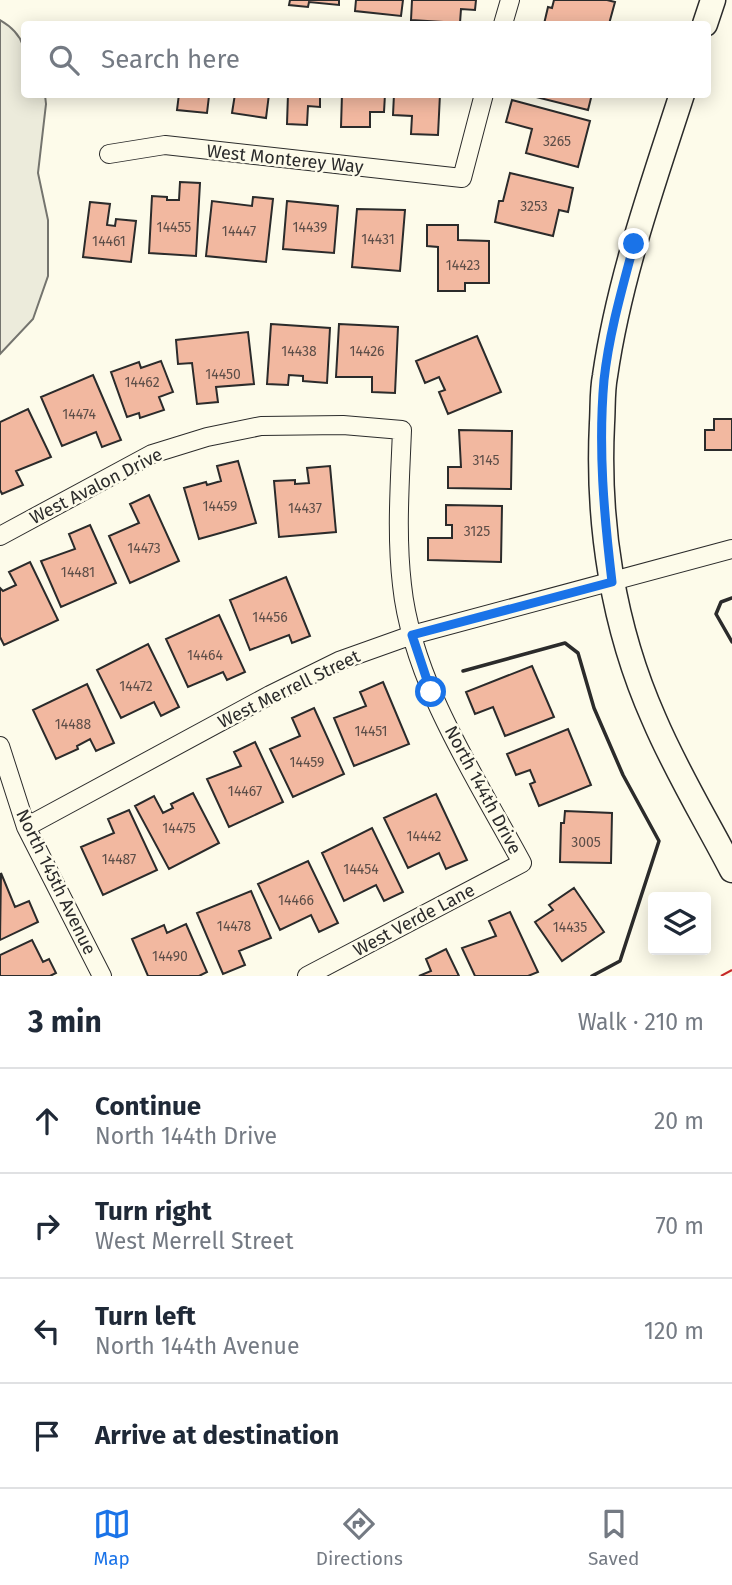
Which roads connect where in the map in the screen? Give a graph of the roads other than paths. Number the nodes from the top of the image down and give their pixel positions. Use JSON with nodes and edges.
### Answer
{"nodes":[{"id":1,"x":510,"y":0,"type":"edge"},
{"id":2,"x":713,"y":0,"type":"edge"},
{"id":3,"x":504,"y":21,"type":"edge"},
{"id":4,"x":706,"y":21,"type":"edge"},
{"id":5,"x":483,"y":98,"type":"edge"},
{"id":6,"x":681,"y":98,"type":"edge"},
{"id":7,"x":109,"y":154,"type":"dead end"},
{"id":8,"x":402,"y":430,"type":"joint"},
{"id":9,"x":0,"y":536,"type":"edge"},
{"id":10,"x":732,"y":549,"type":"edge"},
{"id":11,"x":612,"y":582,"type":"junction"},
{"id":12,"x":412,"y":635,"type":"junction"},
{"id":13,"x":0,"y":746,"type":"edge"},
{"id":14,"x":26,"y":827,"type":"junction"},
{"id":15,"x":522,"y":863,"type":"joint"},
{"id":16,"x":732,"y":870,"type":"edge"},
{"id":17,"x":102,"y":976,"type":"edge"},
{"id":18,"x":307,"y":976,"type":"edge"}],
"edges":[{"from":1,"to":3,"type":"street"},
{"from":2,"to":4,"type":"main road"},
{"from":5,"to":7,"type":"street","name":"West Monterey Way"},
{"from":6,"to":11,"type":"main road"},
{"from":8,"to":9,"type":"street","name":"West Avalon Drive"},
{"from":8,"to":12,"type":"street","name":"North 144th Drive"},
{"from":10,"to":11,"type":"street","name":"West Merrell Street"},
{"from":11,"to":12,"type":"street","name":"West Merrell Street"},
{"from":11,"to":16,"type":"main road"},
{"from":12,"to":14,"type":"street","name":"West Merrell Street"},
{"from":12,"to":15,"type":"street","name":"North 144th Drive"},
{"from":13,"to":14,"type":"street","name":"North 145th Avenue"},
{"from":14,"to":17,"type":"street","name":"North 145th Avenue"},
{"from":15,"to":18,"type":"street","name":"West Verde Lane"}]}
